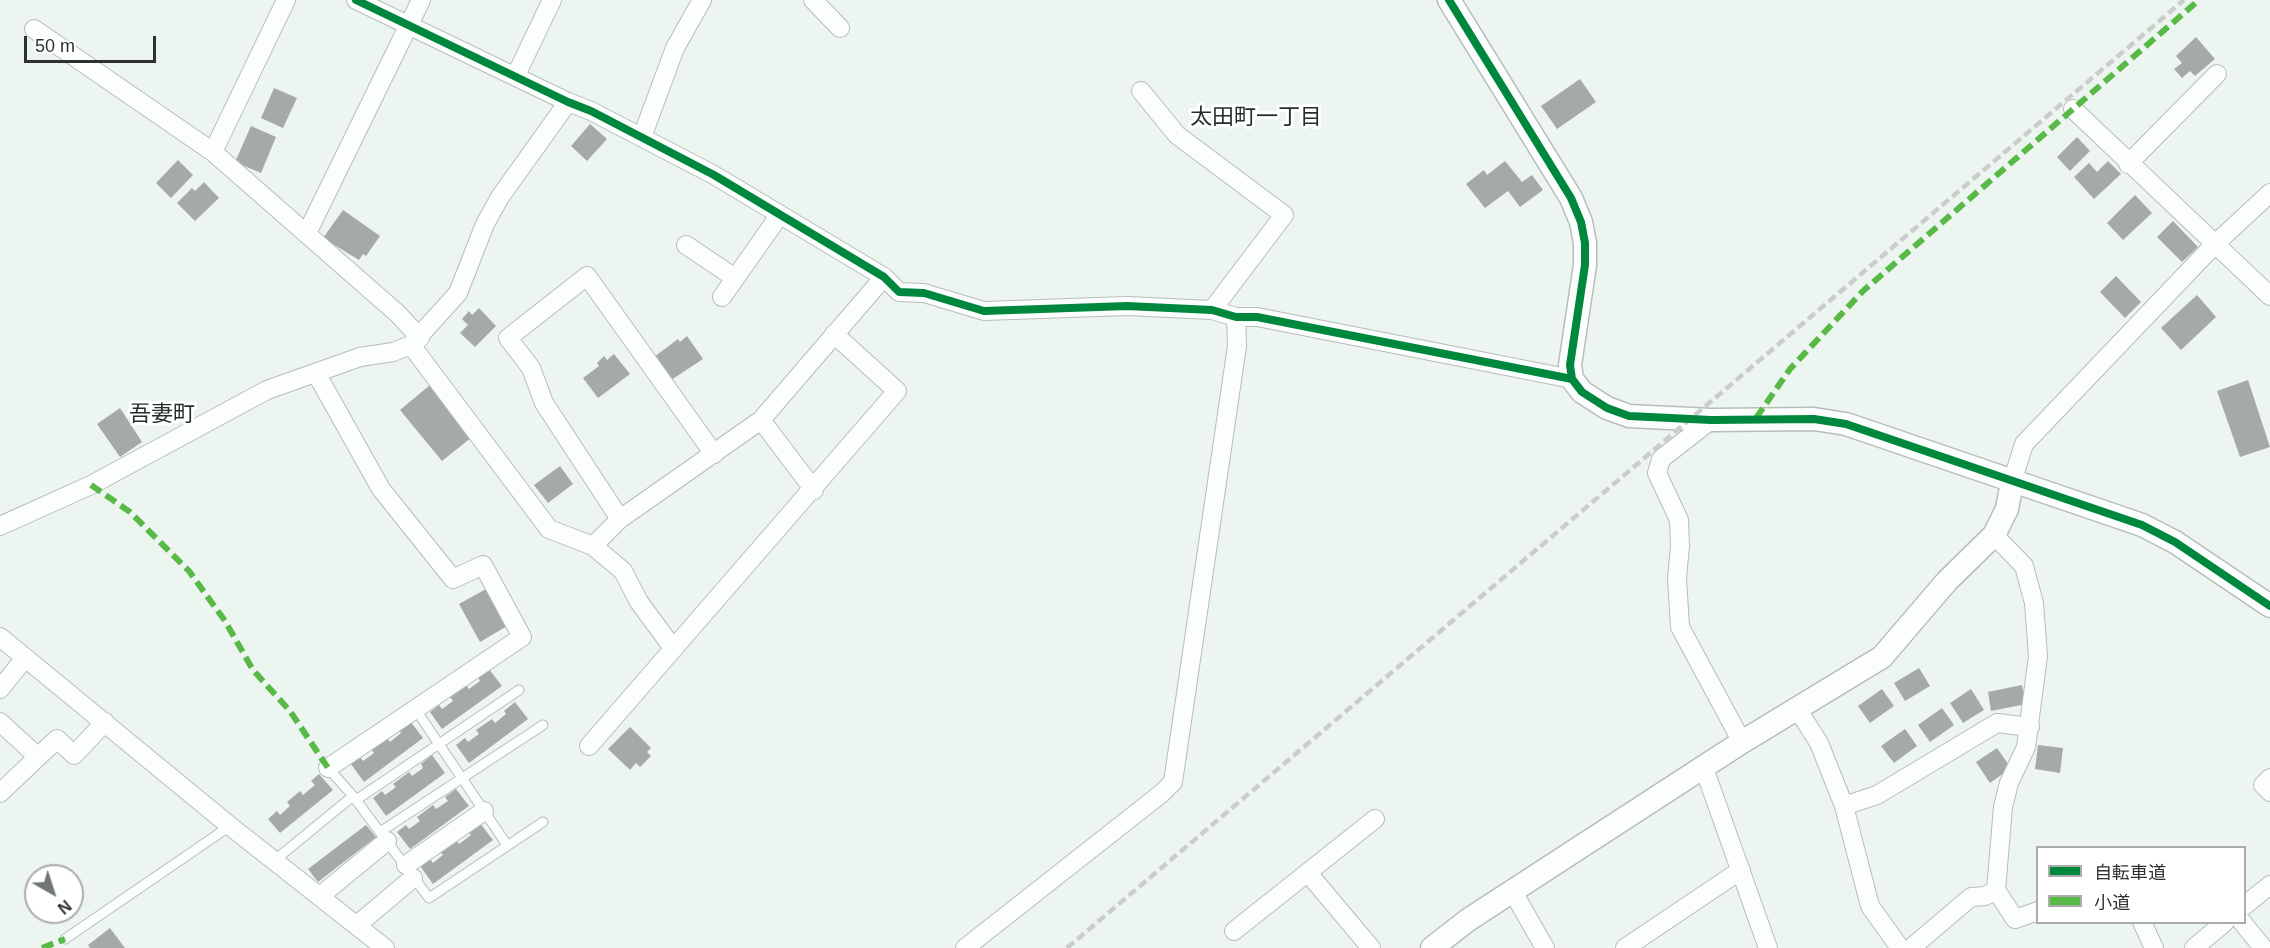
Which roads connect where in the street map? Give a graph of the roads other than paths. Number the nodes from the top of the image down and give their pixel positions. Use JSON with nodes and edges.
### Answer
{"nodes":[{"id":1,"x":286,"y":0,"type":"edge"},
{"id":2,"x":356,"y":0,"type":"edge"},
{"id":3,"x":421,"y":0,"type":"edge"},
{"id":4,"x":552,"y":0,"type":"edge"},
{"id":5,"x":702,"y":0,"type":"edge"},
{"id":6,"x":813,"y":0,"type":"edge"},
{"id":7,"x":1449,"y":0,"type":"edge"},
{"id":8,"x":408,"y":26,"type":"junction"},
{"id":9,"x":840,"y":28,"type":"dead end"},
{"id":10,"x":34,"y":29,"type":"dead end"},
{"id":11,"x":2217,"y":74,"type":"dead end"},
{"id":12,"x":516,"y":75,"type":"junction"},
{"id":13,"x":1141,"y":91,"type":"dead end"},
{"id":14,"x":568,"y":102,"type":"junction"},
{"id":15,"x":2073,"y":109,"type":"dead end"},
{"id":16,"x":642,"y":137,"type":"junction"},
{"id":17,"x":213,"y":152,"type":"junction"},
{"id":18,"x":2128,"y":164,"type":"junction"},
{"id":19,"x":2270,"y":194,"type":"edge"},
{"id":20,"x":779,"y":216,"type":"junction"},
{"id":21,"x":307,"y":232,"type":"junction"},
{"id":22,"x":686,"y":245,"type":"dead end"},
{"id":23,"x":2214,"y":245,"type":"junction"},
{"id":24,"x":884,"y":277,"type":"junction"},
{"id":25,"x":735,"y":278,"type":"junction"},
{"id":26,"x":2270,"y":296,"type":"edge"},
{"id":27,"x":722,"y":297,"type":"dead end"},
{"id":28,"x":1212,"y":310,"type":"junction"},
{"id":29,"x":1236,"y":317,"type":"junction"},
{"id":30,"x":834,"y":334,"type":"junction"},
{"id":31,"x":415,"y":342,"type":"junction"},
{"id":32,"x":316,"y":374,"type":"junction"},
{"id":33,"x":1572,"y":378,"type":"junction"},
{"id":34,"x":761,"y":420,"type":"junction"},
{"id":35,"x":1711,"y":420,"type":"junction"},
{"id":36,"x":714,"y":454,"type":"junction"},
{"id":37,"x":2012,"y":482,"type":"junction"},
{"id":38,"x":814,"y":490,"type":"junction"},
{"id":39,"x":620,"y":519,"type":"junction"},
{"id":40,"x":0,"y":526,"type":"edge"},
{"id":41,"x":1994,"y":535,"type":"junction"},
{"id":42,"x":593,"y":546,"type":"junction"},
{"id":43,"x":2270,"y":606,"type":"edge"},
{"id":44,"x":0,"y":637,"type":"edge"},
{"id":45,"x":673,"y":648,"type":"junction"},
{"id":46,"x":25,"y":658,"type":"junction"},
{"id":47,"x":0,"y":689,"type":"edge"},
{"id":48,"x":519,"y":690,"type":"dead end"},
{"id":49,"x":416,"y":710,"type":"junction"},
{"id":50,"x":1798,"y":710,"type":"junction"},
{"id":51,"x":105,"y":722,"type":"junction"},
{"id":52,"x":0,"y":723,"type":"edge"},
{"id":53,"x":543,"y":725,"type":"dead end"},
{"id":54,"x":2030,"y":727,"type":"junction"},
{"id":55,"x":1742,"y":742,"type":"junction"},
{"id":56,"x":438,"y":743,"type":"junction"},
{"id":57,"x":589,"y":746,"type":"dead end"},
{"id":58,"x":38,"y":757,"type":"junction"},
{"id":59,"x":328,"y":768,"type":"joint"},
{"id":60,"x":1704,"y":768,"type":"junction"},
{"id":61,"x":461,"y":777,"type":"junction"},
{"id":62,"x":2270,"y":778,"type":"edge"},
{"id":63,"x":2270,"y":792,"type":"edge"},
{"id":64,"x":0,"y":793,"type":"edge"},
{"id":65,"x":354,"y":798,"type":"junction"},
{"id":66,"x":1844,"y":806,"type":"junction"},
{"id":67,"x":484,"y":811,"type":"junction"},
{"id":68,"x":1375,"y":819,"type":"dead end"},
{"id":69,"x":543,"y":822,"type":"dead end"},
{"id":70,"x":230,"y":826,"type":"junction"},
{"id":71,"x":384,"y":836,"type":"junction"},
{"id":72,"x":507,"y":845,"type":"junction"},
{"id":73,"x":274,"y":860,"type":"junction"},
{"id":74,"x":1741,"y":870,"type":"junction"},
{"id":75,"x":409,"y":871,"type":"junction"},
{"id":76,"x":1308,"y":873,"type":"junction"},
{"id":77,"x":2270,"y":885,"type":"edge"},
{"id":78,"x":1996,"y":890,"type":"junction"},
{"id":79,"x":1513,"y":892,"type":"junction"},
{"id":80,"x":320,"y":896,"type":"junction"},
{"id":81,"x":2246,"y":904,"type":"edge"},
{"id":82,"x":2036,"y":911,"type":"edge"},
{"id":83,"x":2143,"y":924,"type":"edge"},
{"id":84,"x":2223,"y":924,"type":"edge"},
{"id":85,"x":2244,"y":924,"type":"edge"},
{"id":86,"x":357,"y":925,"type":"junction"},
{"id":87,"x":1234,"y":931,"type":"dead end"},
{"id":88,"x":65,"y":939,"type":"dead end"},
{"id":89,"x":1762,"y":945,"type":"edge"},
{"id":90,"x":385,"y":948,"type":"edge"},
{"id":91,"x":965,"y":948,"type":"edge"},
{"id":92,"x":1371,"y":948,"type":"edge"},
{"id":93,"x":1432,"y":948,"type":"edge"},
{"id":94,"x":1545,"y":948,"type":"edge"},
{"id":95,"x":1624,"y":948,"type":"edge"},
{"id":96,"x":1900,"y":948,"type":"edge"},
{"id":97,"x":1911,"y":948,"type":"edge"},
{"id":98,"x":2154,"y":948,"type":"edge"},
{"id":99,"x":2194,"y":948,"type":"edge"},
{"id":100,"x":2263,"y":948,"type":"edge"}],
"edges":[{"from":1,"to":17,"type":"street"},
{"from":2,"to":8,"type":"street"},
{"from":3,"to":8,"type":"street"},
{"from":4,"to":12,"type":"street"},
{"from":5,"to":16,"type":"street"},
{"from":6,"to":9,"type":"street"},
{"from":7,"to":33,"type":"street"},
{"from":8,"to":12,"type":"street"},
{"from":8,"to":21,"type":"street"},
{"from":10,"to":17,"type":"street"},
{"from":11,"to":18,"type":"street"},
{"from":12,"to":14,"type":"street"},
{"from":13,"to":28,"type":"street"},
{"from":14,"to":16,"type":"street"},
{"from":14,"to":31,"type":"street"},
{"from":15,"to":18,"type":"street"},
{"from":16,"to":20,"type":"street"},
{"from":17,"to":21,"type":"street"},
{"from":18,"to":23,"type":"street"},
{"from":19,"to":23,"type":"street"},
{"from":20,"to":24,"type":"street"},
{"from":20,"to":25,"type":"street"},
{"from":21,"to":31,"type":"street"},
{"from":22,"to":25,"type":"street"},
{"from":23,"to":26,"type":"street"},
{"from":23,"to":37,"type":"street"},
{"from":24,"to":28,"type":"street"},
{"from":24,"to":30,"type":"street"},
{"from":25,"to":27,"type":"street"},
{"from":28,"to":29,"type":"street"},
{"from":29,"to":33,"type":"street"},
{"from":29,"to":91,"type":"street"},
{"from":30,"to":34,"type":"street"},
{"from":30,"to":38,"type":"street"},
{"from":31,"to":32,"type":"street"},
{"from":31,"to":42,"type":"street"},
{"from":32,"to":40,"type":"street"},
{"from":32,"to":49,"type":"street"},
{"from":33,"to":35,"type":"street"},
{"from":34,"to":36,"type":"street"},
{"from":34,"to":38,"type":"street"},
{"from":35,"to":37,"type":"street"},
{"from":35,"to":55,"type":"street"},
{"from":36,"to":39,"type":"street"},
{"from":36,"to":39,"type":"street"},
{"from":37,"to":41,"type":"street"},
{"from":37,"to":43,"type":"street"},
{"from":38,"to":45,"type":"street"},
{"from":39,"to":42,"type":"street"},
{"from":41,"to":50,"type":"street"},
{"from":41,"to":54,"type":"street"},
{"from":42,"to":45,"type":"street"},
{"from":44,"to":46,"type":"street"},
{"from":45,"to":57,"type":"street"},
{"from":46,"to":47,"type":"street"},
{"from":46,"to":51,"type":"street"},
{"from":48,"to":56,"type":"lane"},
{"from":49,"to":56,"type":"lane"},
{"from":49,"to":59,"type":"street"},
{"from":50,"to":55,"type":"street"},
{"from":50,"to":66,"type":"street"},
{"from":51,"to":58,"type":"street"},
{"from":51,"to":70,"type":"street"},
{"from":52,"to":58,"type":"street"},
{"from":53,"to":61,"type":"lane"},
{"from":54,"to":66,"type":"street"},
{"from":54,"to":78,"type":"street"},
{"from":55,"to":60,"type":"street"},
{"from":56,"to":61,"type":"lane"},
{"from":56,"to":65,"type":"lane"},
{"from":58,"to":64,"type":"street"},
{"from":59,"to":65,"type":"lane"},
{"from":60,"to":74,"type":"street"},
{"from":60,"to":79,"type":"street"},
{"from":61,"to":67,"type":"lane"},
{"from":61,"to":71,"type":"lane"},
{"from":62,"to":63,"type":"street"},
{"from":65,"to":71,"type":"lane"},
{"from":65,"to":73,"type":"lane"},
{"from":66,"to":96,"type":"street"},
{"from":67,"to":72,"type":"lane"},
{"from":67,"to":75,"type":"street"},
{"from":68,"to":76,"type":"street"},
{"from":69,"to":72,"type":"lane"},
{"from":70,"to":73,"type":"street"},
{"from":70,"to":88,"type":"lane"},
{"from":71,"to":75,"type":"lane"},
{"from":71,"to":80,"type":"street"},
{"from":72,"to":75,"type":"lane"},
{"from":73,"to":80,"type":"street"},
{"from":74,"to":89,"type":"street"},
{"from":74,"to":95,"type":"street"},
{"from":75,"to":86,"type":"street"},
{"from":76,"to":87,"type":"street"},
{"from":76,"to":92,"type":"street"},
{"from":77,"to":81,"type":"street"},
{"from":78,"to":82,"type":"street"},
{"from":78,"to":97,"type":"street"},
{"from":79,"to":93,"type":"street"},
{"from":79,"to":94,"type":"street"},
{"from":80,"to":86,"type":"street"},
{"from":83,"to":98,"type":"street"},
{"from":84,"to":99,"type":"street"},
{"from":85,"to":100,"type":"street"},
{"from":86,"to":90,"type":"street"}]}
